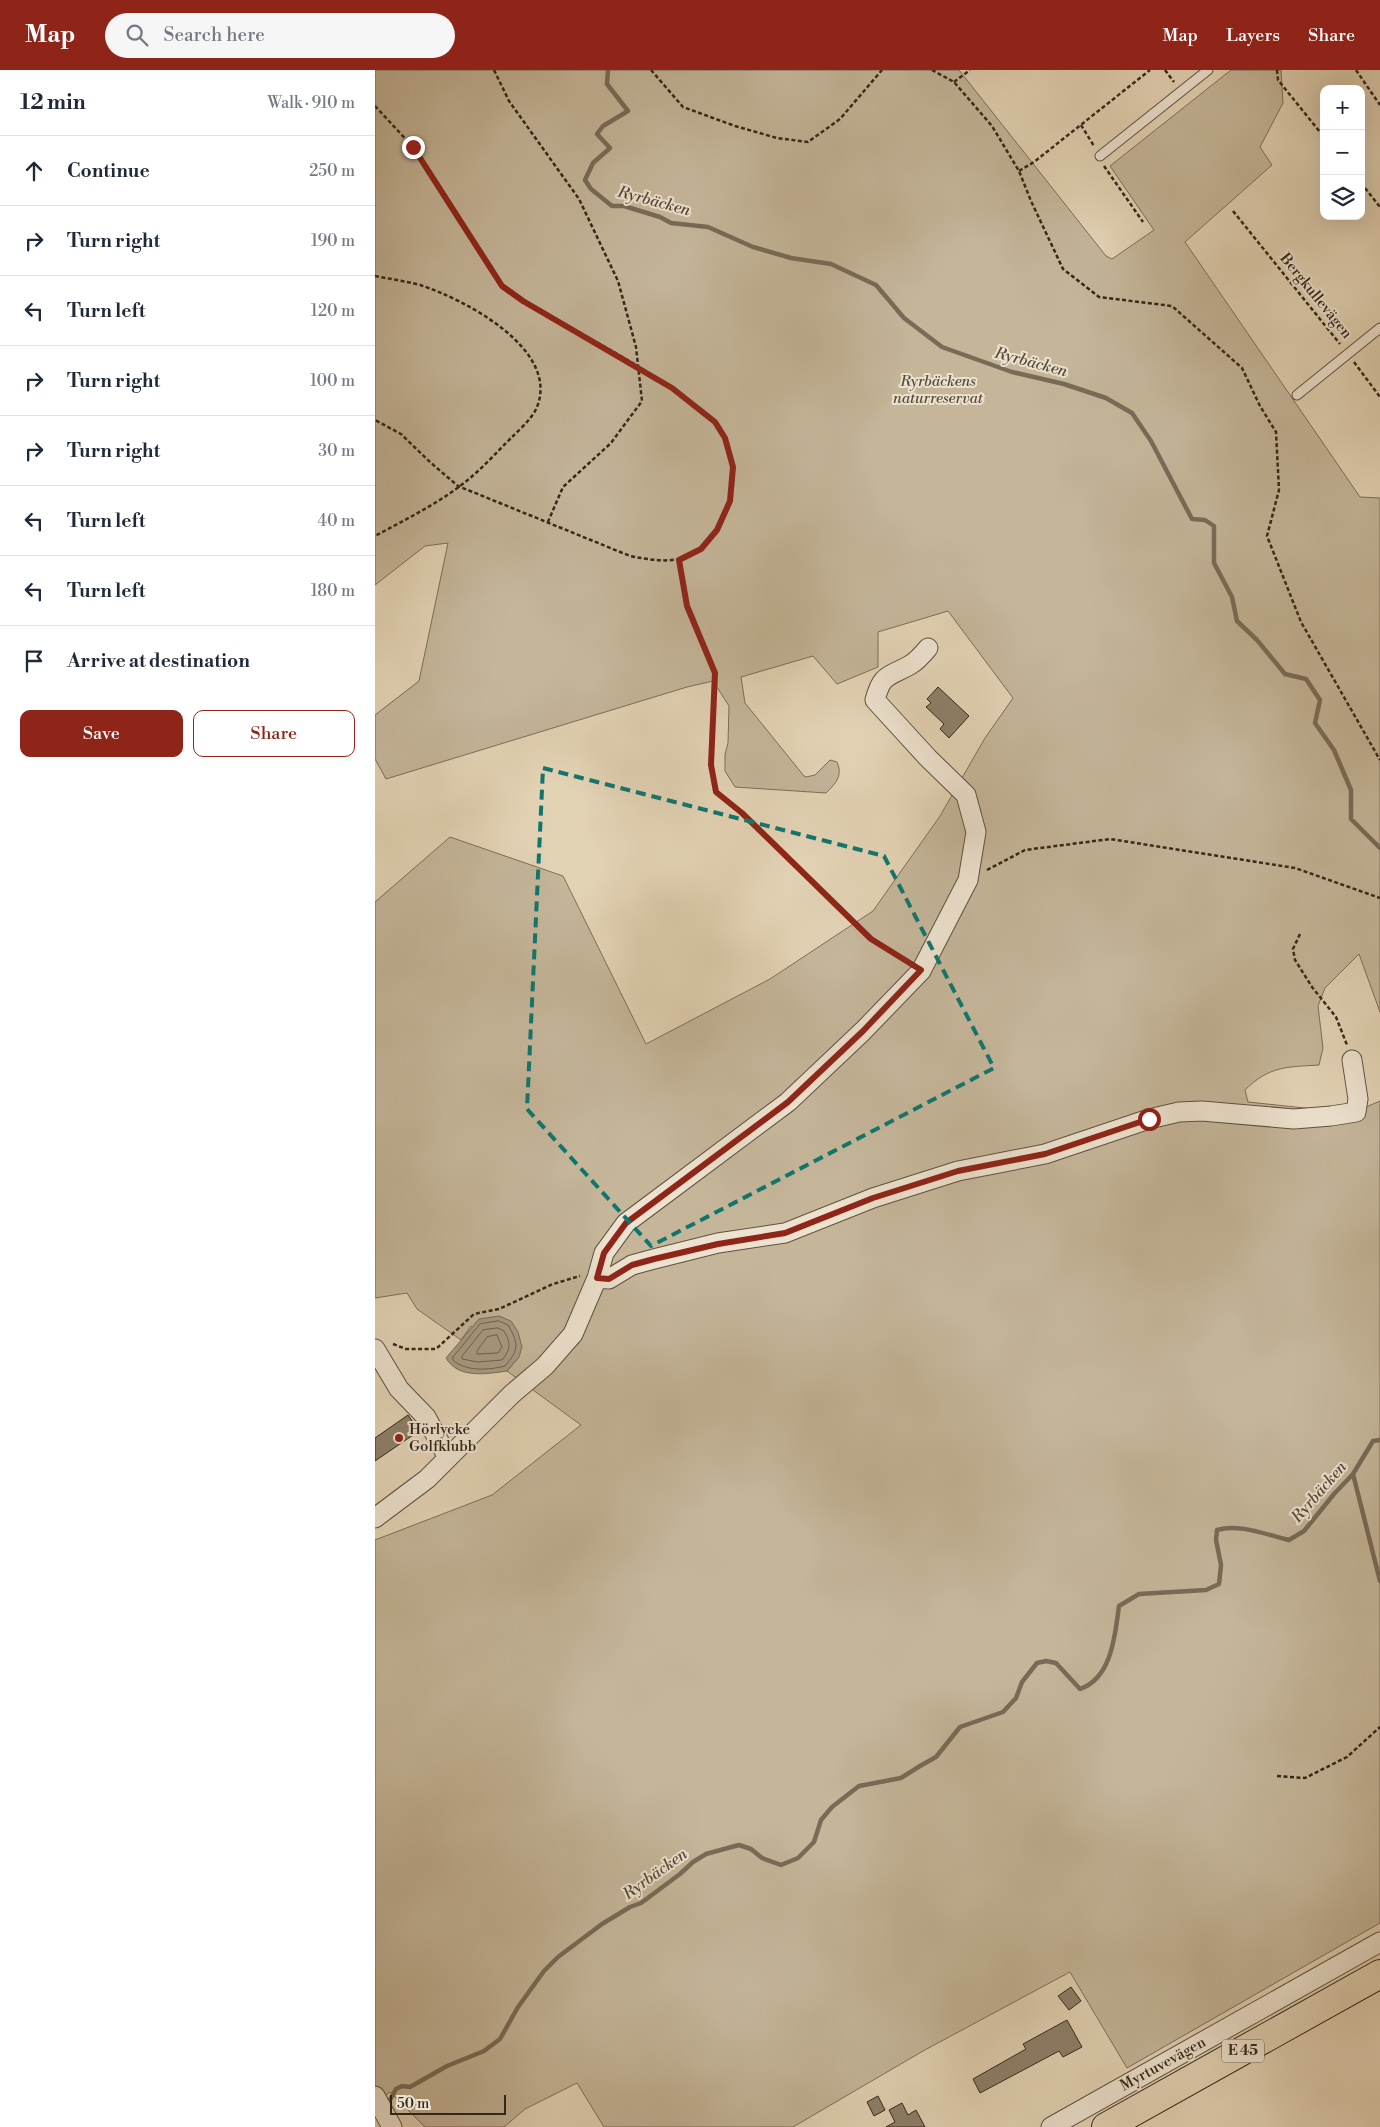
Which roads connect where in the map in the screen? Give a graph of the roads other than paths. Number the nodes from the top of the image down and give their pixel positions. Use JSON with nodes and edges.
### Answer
{"nodes":[{"id":1,"x":1208,"y":70,"type":"edge"},
{"id":2,"x":1100,"y":156,"type":"road end"},
{"id":3,"x":1380,"y":328,"type":"edge"},
{"id":4,"x":1297,"y":395,"type":"dead end"},
{"id":5,"x":928,"y":648,"type":"dead end"},
{"id":6,"x":1352,"y":1060,"type":"road end"},
{"id":7,"x":598,"y":1274,"type":"junction"},
{"id":8,"x":383,"y":1346,"type":"edge"},
{"id":9,"x":448,"y":1458,"type":"junction"},
{"id":10,"x":375,"y":1518,"type":"edge"},
{"id":11,"x":1380,"y":1942,"type":"edge"},
{"id":12,"x":1380,"y":1974,"type":"edge"},
{"id":13,"x":1380,"y":1996,"type":"edge"},
{"id":14,"x":375,"y":2096,"type":"edge"},
{"id":15,"x":393,"y":2127,"type":"edge"},
{"id":16,"x":1051,"y":2127,"type":"edge"},
{"id":17,"x":1106,"y":2127,"type":"edge"},
{"id":18,"x":1145,"y":2127,"type":"edge"}],
"edges":[{"from":1,"to":2,"type":"lane"},
{"from":3,"to":4,"type":"lane"},
{"from":5,"to":7,"type":"street"},
{"from":6,"to":7,"type":"street"},
{"from":7,"to":9,"type":"street"},
{"from":8,"to":9,"type":"street"},
{"from":9,"to":10,"type":"street"},
{"from":11,"to":16,"type":"street","name":"Myrtuvevägen"},
{"from":12,"to":17,"type":"highway","number":"E 45"},
{"from":13,"to":18,"type":"highway","number":"E 45"},
{"from":14,"to":15,"type":"street"}]}
